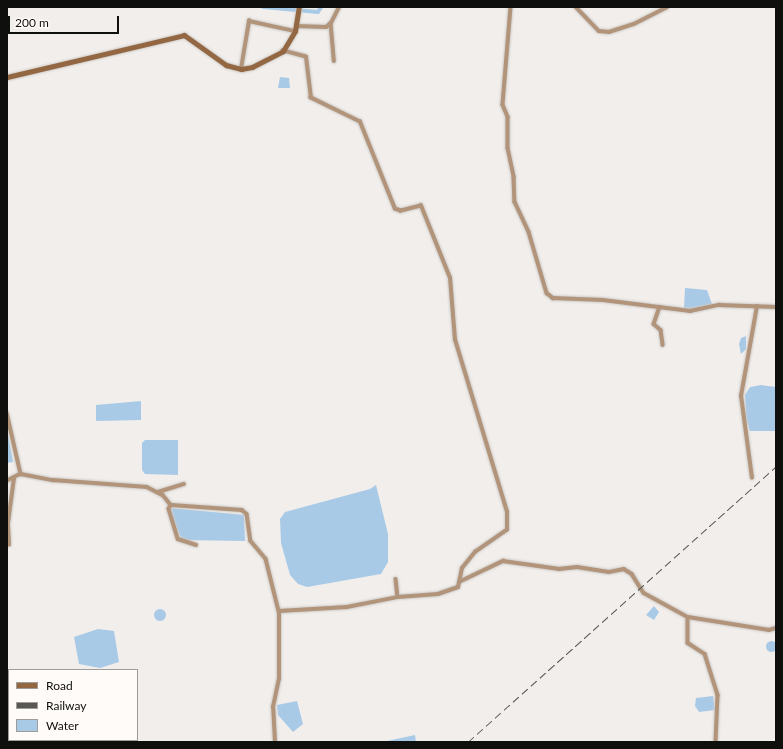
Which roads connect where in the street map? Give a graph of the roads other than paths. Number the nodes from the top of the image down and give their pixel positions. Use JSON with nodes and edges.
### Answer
{"nodes":[{"id":1,"x":299,"y":7,"type":"edge"},
{"id":2,"x":339,"y":7,"type":"edge"},
{"id":3,"x":511,"y":7,"type":"edge"},
{"id":4,"x":576,"y":7,"type":"edge"},
{"id":5,"x":666,"y":7,"type":"edge"},
{"id":6,"x":331,"y":23,"type":"junction"},
{"id":7,"x":296,"y":26,"type":"junction"},
{"id":8,"x":284,"y":51,"type":"junction"},
{"id":9,"x":334,"y":61,"type":"dead end"},
{"id":10,"x":241,"y":68,"type":"junction"},
{"id":11,"x":7,"y":77,"type":"edge"},
{"id":12,"x":757,"y":306,"type":"junction"},
{"id":13,"x":776,"y":306,"type":"edge"},
{"id":14,"x":660,"y":308,"type":"junction"},
{"id":15,"x":663,"y":345,"type":"dead end"},
{"id":16,"x":7,"y":413,"type":"edge"},
{"id":17,"x":21,"y":474,"type":"junction"},
{"id":18,"x":14,"y":478,"type":"junction"},
{"id":19,"x":752,"y":478,"type":"dead end"},
{"id":20,"x":7,"y":481,"type":"edge"},
{"id":21,"x":184,"y":484,"type":"dead end"},
{"id":22,"x":158,"y":492,"type":"junction"},
{"id":23,"x":172,"y":505,"type":"junction"},
{"id":24,"x":9,"y":545,"type":"dead end"},
{"id":25,"x":196,"y":545,"type":"dead end"},
{"id":26,"x":396,"y":579,"type":"dead end"},
{"id":27,"x":459,"y":582,"type":"junction"},
{"id":28,"x":398,"y":597,"type":"junction"},
{"id":29,"x":279,"y":611,"type":"junction"},
{"id":30,"x":688,"y":616,"type":"junction"},
{"id":31,"x":776,"y":628,"type":"edge"},
{"id":32,"x":276,"y":742,"type":"edge"},
{"id":33,"x":716,"y":742,"type":"edge"}],
"edges":[{"from":1,"to":7,"type":"street"},
{"from":2,"to":6,"type":"street"},
{"from":3,"to":14,"type":"street"},
{"from":4,"to":5,"type":"street"},
{"from":6,"to":7,"type":"street"},
{"from":6,"to":9,"type":"street"},
{"from":7,"to":8,"type":"street"},
{"from":7,"to":10,"type":"street"},
{"from":8,"to":10,"type":"street"},
{"from":8,"to":27,"type":"street"},
{"from":10,"to":11,"type":"street"},
{"from":12,"to":13,"type":"street"},
{"from":12,"to":14,"type":"street"},
{"from":12,"to":19,"type":"street"},
{"from":14,"to":15,"type":"street"},
{"from":16,"to":17,"type":"street"},
{"from":17,"to":18,"type":"street"},
{"from":17,"to":22,"type":"street"},
{"from":18,"to":20,"type":"street"},
{"from":18,"to":24,"type":"street"},
{"from":21,"to":22,"type":"street"},
{"from":22,"to":23,"type":"street"},
{"from":23,"to":25,"type":"street"},
{"from":23,"to":29,"type":"street"},
{"from":26,"to":28,"type":"street"},
{"from":27,"to":28,"type":"street"},
{"from":27,"to":30,"type":"street"},
{"from":28,"to":29,"type":"street"},
{"from":29,"to":32,"type":"street"},
{"from":30,"to":31,"type":"street"},
{"from":30,"to":33,"type":"street"}]}
